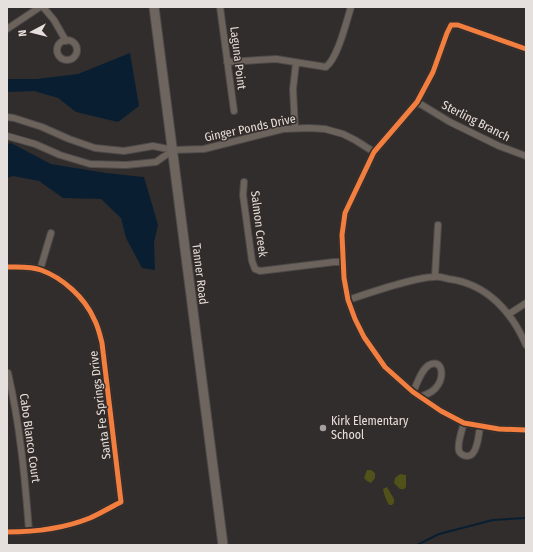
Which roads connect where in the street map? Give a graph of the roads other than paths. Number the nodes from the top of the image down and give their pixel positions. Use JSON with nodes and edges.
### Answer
{"nodes":[{"id":1,"x":41,"y":7,"type":"edge"},
{"id":2,"x":154,"y":7,"type":"edge"},
{"id":3,"x":220,"y":7,"type":"edge"},
{"id":4,"x":351,"y":7,"type":"edge"},
{"id":5,"x":7,"y":29,"type":"edge"},
{"id":6,"x":66,"y":41,"type":"dead end"},
{"id":7,"x":526,"y":49,"type":"edge"},
{"id":8,"x":227,"y":62,"type":"junction"},
{"id":9,"x":296,"y":62,"type":"junction"},
{"id":10,"x":417,"y":102,"type":"junction"},
{"id":11,"x":234,"y":111,"type":"dead end"},
{"id":12,"x":7,"y":117,"type":"edge"},
{"id":13,"x":295,"y":128,"type":"junction"},
{"id":14,"x":7,"y":136,"type":"edge"},
{"id":15,"x":173,"y":150,"type":"junction"},
{"id":16,"x":374,"y":152,"type":"junction"},
{"id":17,"x":526,"y":156,"type":"edge"},
{"id":18,"x":244,"y":182,"type":"dead end"},
{"id":19,"x":438,"y":225,"type":"dead end"},
{"id":20,"x":52,"y":232,"type":"dead end"},
{"id":21,"x":342,"y":262,"type":"junction"},
{"id":22,"x":7,"y":267,"type":"edge"},
{"id":23,"x":40,"y":270,"type":"junction"},
{"id":24,"x":435,"y":276,"type":"junction"},
{"id":25,"x":348,"y":300,"type":"junction"},
{"id":26,"x":526,"y":303,"type":"edge"},
{"id":27,"x":509,"y":314,"type":"junction"},
{"id":28,"x":526,"y":346,"type":"edge"},
{"id":29,"x":8,"y":373,"type":"dead end"},
{"id":30,"x":413,"y":392,"type":"junction"},
{"id":31,"x":420,"y":397,"type":"junction"},
{"id":32,"x":464,"y":422,"type":"junction"},
{"id":33,"x":480,"y":426,"type":"junction"},
{"id":34,"x":526,"y":430,"type":"edge"},
{"id":35,"x":29,"y":531,"type":"junction"},
{"id":36,"x":7,"y":532,"type":"edge"},
{"id":37,"x":223,"y":545,"type":"edge"}],
"edges":[{"from":1,"to":5,"type":"street"},
{"from":1,"to":6,"type":"street"},
{"from":2,"to":15,"type":"main road","name":"Tanner Road"},
{"from":3,"to":8,"type":"street","name":"Laguna Point"},
{"from":4,"to":9,"type":"street"},
{"from":7,"to":10,"type":"street"},
{"from":8,"to":9,"type":"street"},
{"from":8,"to":11,"type":"street","name":"Laguna Point"},
{"from":9,"to":13,"type":"street"},
{"from":10,"to":16,"type":"street"},
{"from":10,"to":17,"type":"street","name":"Sterling Branch"},
{"from":12,"to":15,"type":"street","name":"Ginger Ponds Drive"},
{"from":13,"to":15,"type":"street","name":"Ginger Ponds Drive"},
{"from":13,"to":16,"type":"street","name":"Ginger Ponds Drive"},
{"from":14,"to":15,"type":"street"},
{"from":15,"to":37,"type":"main road","name":"Tanner Road"},
{"from":16,"to":21,"type":"street"},
{"from":18,"to":21,"type":"street","name":"Salmon Creek"},
{"from":19,"to":24,"type":"street"},
{"from":20,"to":23,"type":"street"},
{"from":21,"to":25,"type":"street"},
{"from":22,"to":23,"type":"street","name":"Santa Fe Springs Drive"},
{"from":23,"to":35,"type":"street","name":"Santa Fe Springs Drive"},
{"from":24,"to":25,"type":"street"},
{"from":24,"to":27,"type":"street"},
{"from":25,"to":30,"type":"street"},
{"from":26,"to":27,"type":"street"},
{"from":27,"to":28,"type":"street"},
{"from":29,"to":35,"type":"street","name":"Cabo Blanco Court"},
{"from":30,"to":31,"type":"street"},
{"from":30,"to":31,"type":"street"},
{"from":31,"to":32,"type":"street"},
{"from":32,"to":33,"type":"street"},
{"from":32,"to":33,"type":"street"},
{"from":33,"to":34,"type":"street"},
{"from":35,"to":36,"type":"street"}]}
